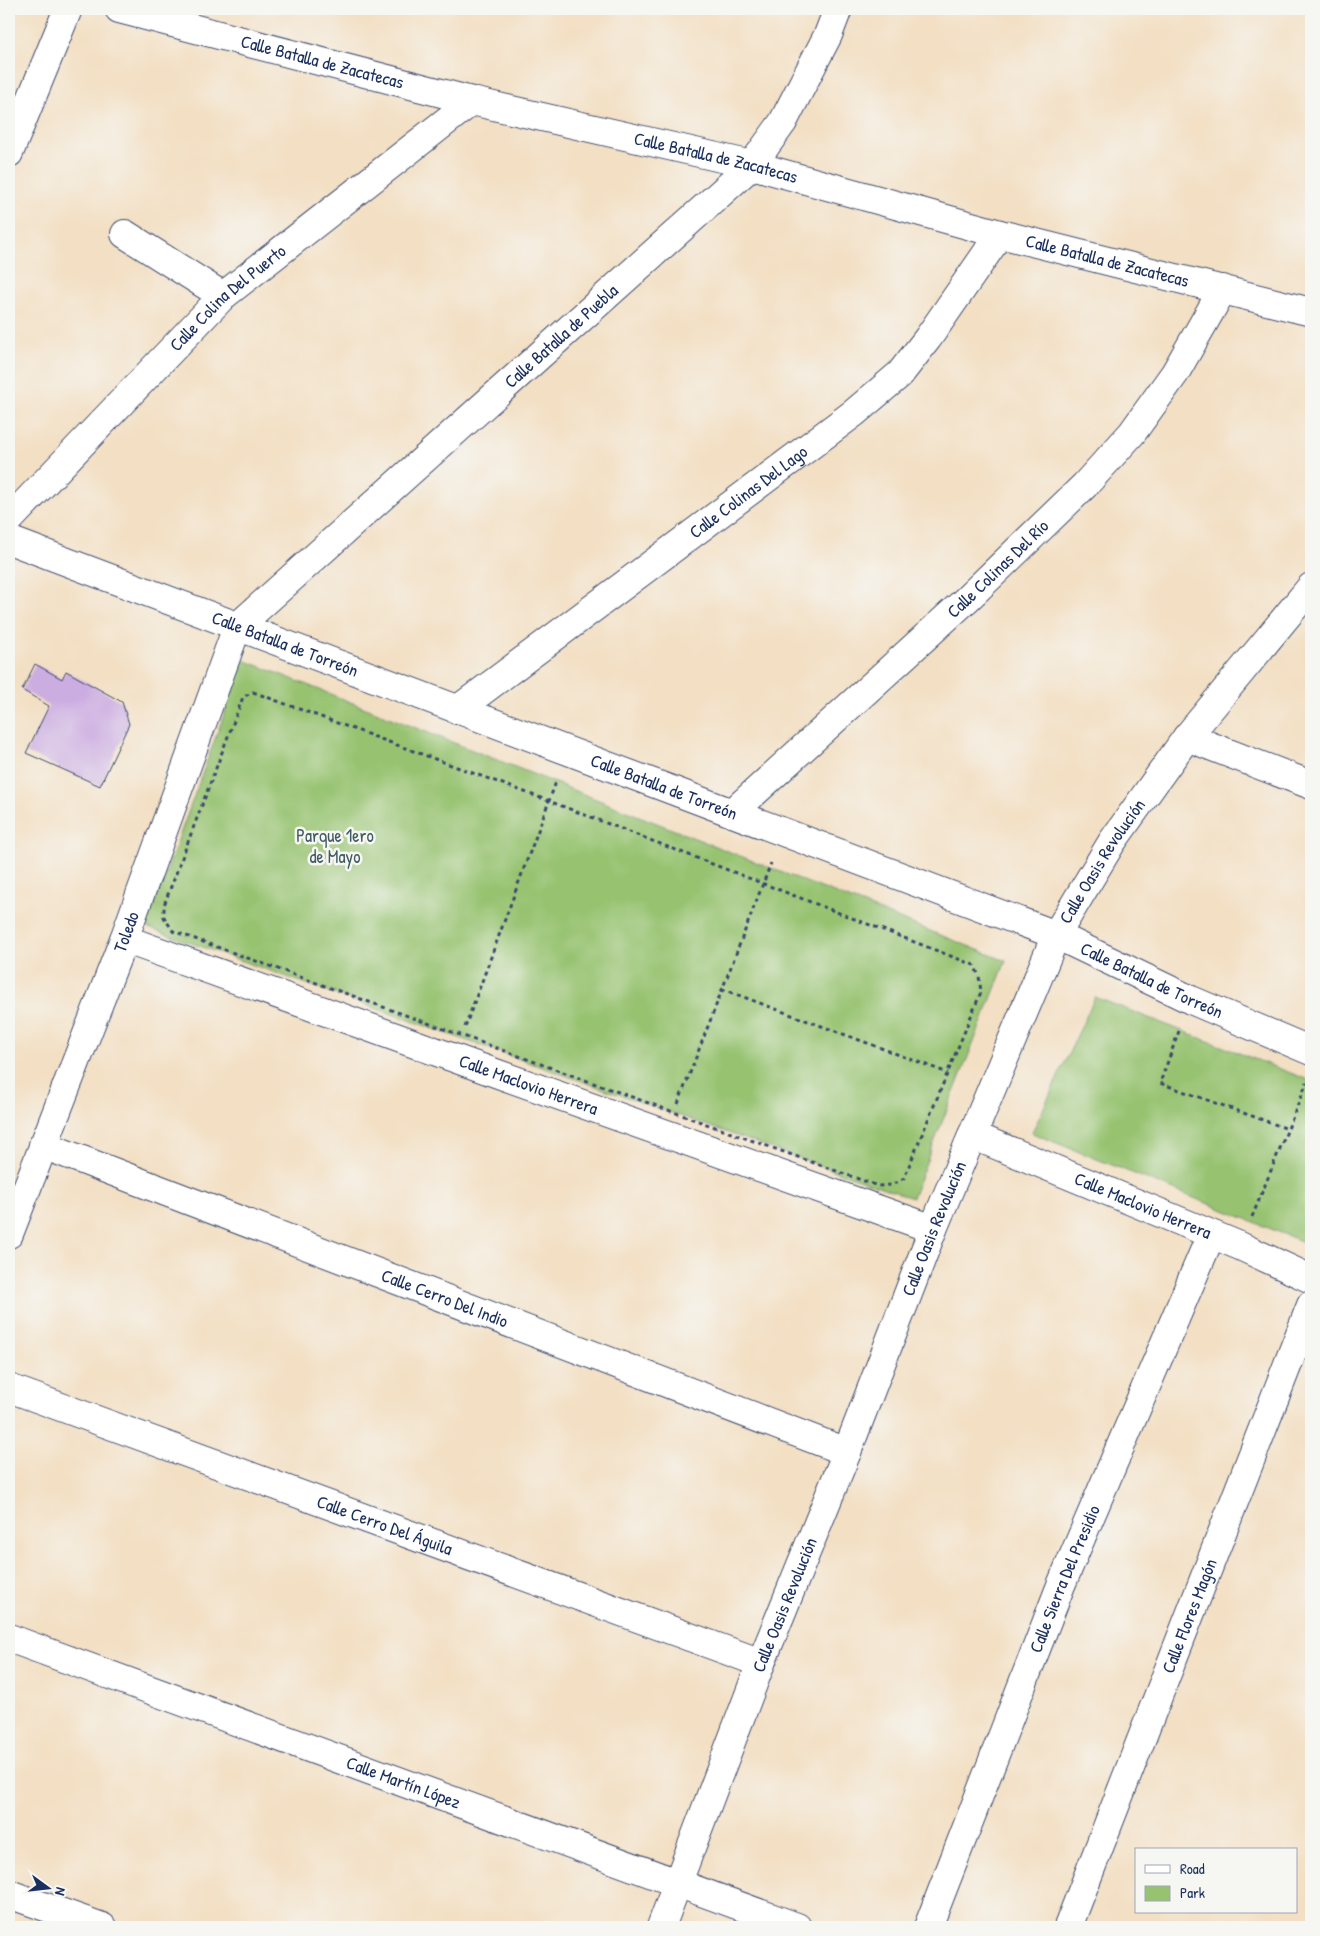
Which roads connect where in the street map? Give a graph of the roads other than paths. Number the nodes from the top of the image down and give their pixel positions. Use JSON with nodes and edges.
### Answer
{"nodes":[{"id":1,"x":68,"y":9,"type":"edge"},
{"id":2,"x":119,"y":9,"type":"edge"},
{"id":3,"x":838,"y":9,"type":"edge"},
{"id":4,"x":472,"y":101,"type":"junction"},
{"id":5,"x":9,"y":153,"type":"edge"},
{"id":6,"x":752,"y":165,"type":"junction"},
{"id":7,"x":125,"y":234,"type":"dead end"},
{"id":8,"x":1000,"y":234,"type":"junction"},
{"id":9,"x":1223,"y":289,"type":"junction"},
{"id":10,"x":223,"y":296,"type":"junction"},
{"id":11,"x":1311,"y":312,"type":"edge"},
{"id":12,"x":9,"y":520,"type":"edge"},
{"id":13,"x":9,"y":540,"type":"edge"},
{"id":14,"x":1311,"y":587,"type":"edge"},
{"id":15,"x":237,"y":627,"type":"junction"},
{"id":16,"x":457,"y":710,"type":"junction"},
{"id":17,"x":1187,"y":737,"type":"junction"},
{"id":18,"x":1311,"y":785,"type":"edge"},
{"id":19,"x":732,"y":813,"type":"junction"},
{"id":20,"x":1056,"y":935,"type":"junction"},
{"id":21,"x":124,"y":939,"type":"junction"},
{"id":22,"x":1311,"y":1051,"type":"edge"},
{"id":23,"x":972,"y":1135,"type":"junction"},
{"id":24,"x":43,"y":1145,"type":"junction"},
{"id":25,"x":933,"y":1229,"type":"junction"},
{"id":26,"x":9,"y":1234,"type":"edge"},
{"id":27,"x":1211,"y":1235,"type":"junction"},
{"id":28,"x":1311,"y":1279,"type":"edge"},
{"id":29,"x":1311,"y":1305,"type":"edge"},
{"id":30,"x":9,"y":1388,"type":"edge"},
{"id":31,"x":847,"y":1452,"type":"junction"},
{"id":32,"x":9,"y":1638,"type":"edge"},
{"id":33,"x":761,"y":1663,"type":"junction"},
{"id":34,"x":677,"y":1882,"type":"junction"},
{"id":35,"x":9,"y":1894,"type":"edge"},
{"id":36,"x":102,"y":1927,"type":"edge"},
{"id":37,"x":661,"y":1927,"type":"edge"},
{"id":38,"x":797,"y":1927,"type":"edge"},
{"id":39,"x":928,"y":1927,"type":"edge"},
{"id":40,"x":1068,"y":1927,"type":"edge"}],
"edges":[{"from":1,"to":5,"type":"street"},
{"from":2,"to":4,"type":"street","name":"Calle Batalla de Zacatecas"},
{"from":3,"to":6,"type":"street","name":"Calle Batalla de Puebla"},
{"from":4,"to":6,"type":"street","name":"Calle Batalla de Zacatecas"},
{"from":4,"to":10,"type":"street","name":"Calle Colina Del Puerto"},
{"from":6,"to":8,"type":"street","name":"Calle Batalla de Zacatecas"},
{"from":6,"to":15,"type":"street","name":"Calle Batalla de Puebla"},
{"from":7,"to":10,"type":"street"},
{"from":8,"to":9,"type":"street","name":"Calle Batalla de Zacatecas"},
{"from":8,"to":16,"type":"street","name":"Calle Colinas Del Lago"},
{"from":9,"to":11,"type":"street","name":"Calle Batalla de Zacatecas"},
{"from":9,"to":19,"type":"street","name":"Calle Colinas Del Río"},
{"from":10,"to":12,"type":"street","name":"Calle Colina Del Puerto"},
{"from":13,"to":15,"type":"street","name":"Calle Batalla de Torreón"},
{"from":14,"to":17,"type":"street","name":"Calle Oasis Revolución"},
{"from":15,"to":16,"type":"street","name":"Calle Batalla de Torreón"},
{"from":15,"to":21,"type":"street","name":"Toledo"},
{"from":16,"to":19,"type":"street","name":"Calle Batalla de Torreón"},
{"from":17,"to":18,"type":"street"},
{"from":17,"to":20,"type":"street","name":"Calle Oasis Revolución"},
{"from":19,"to":20,"type":"street","name":"Calle Batalla de Torreón"},
{"from":20,"to":22,"type":"street","name":"Calle Batalla de Torreón"},
{"from":20,"to":23,"type":"street","name":"Calle Oasis Revolución"},
{"from":21,"to":24,"type":"street","name":"Toledo"},
{"from":21,"to":25,"type":"street","name":"Calle Maclovio Herrera"},
{"from":23,"to":25,"type":"street","name":"Calle Oasis Revolución"},
{"from":23,"to":27,"type":"street","name":"Calle Maclovio Herrera"},
{"from":24,"to":26,"type":"street","name":"Toledo"},
{"from":24,"to":31,"type":"street","name":"Calle Cerro Del Indio"},
{"from":25,"to":31,"type":"street","name":"Calle Oasis Revolución"},
{"from":27,"to":28,"type":"street","name":"Calle Maclovio Herrera"},
{"from":27,"to":39,"type":"street","name":"Calle Sierra Del Presidio"},
{"from":29,"to":40,"type":"street","name":"Calle Flores Magón"},
{"from":30,"to":33,"type":"street","name":"Calle Cerro Del Águila"},
{"from":31,"to":33,"type":"street","name":"Calle Oasis Revolución"},
{"from":32,"to":34,"type":"street","name":"Calle Martín López"},
{"from":33,"to":34,"type":"street","name":"Calle Oasis Revolución"},
{"from":34,"to":37,"type":"street","name":"Calle Oasis Revolución"},
{"from":34,"to":38,"type":"street","name":"Calle Martín López"},
{"from":35,"to":36,"type":"street"}]}
